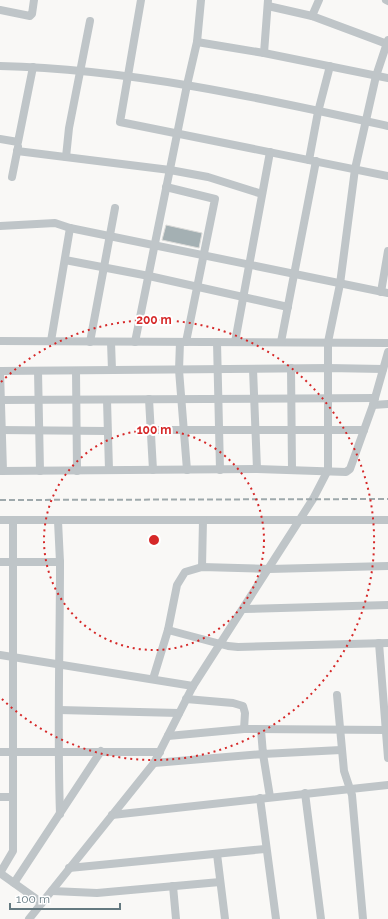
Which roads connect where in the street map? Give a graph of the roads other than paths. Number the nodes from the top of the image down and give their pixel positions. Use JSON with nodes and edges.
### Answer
{"nodes":[{"id":1,"x":34,"y":0,"type":"edge"},
{"id":2,"x":141,"y":0,"type":"edge"},
{"id":3,"x":201,"y":0,"type":"edge"},
{"id":4,"x":319,"y":0,"type":"edge"},
{"id":5,"x":268,"y":3,"type":"edge"},
{"id":6,"x":0,"y":10,"type":"edge"},
{"id":7,"x":312,"y":16,"type":"junction"},
{"id":8,"x":90,"y":21,"type":"dead end"},
{"id":9,"x":198,"y":42,"type":"junction"},
{"id":10,"x":387,"y":42,"type":"edge"},
{"id":11,"x":264,"y":53,"type":"junction"},
{"id":12,"x":0,"y":66,"type":"edge"},
{"id":13,"x":33,"y":66,"type":"junction"},
{"id":14,"x":330,"y":66,"type":"junction"},
{"id":15,"x":80,"y":71,"type":"junction"},
{"id":16,"x":376,"y":76,"type":"junction"},
{"id":17,"x":129,"y":77,"type":"junction"},
{"id":18,"x":388,"y":78,"type":"edge"},
{"id":19,"x":187,"y":85,"type":"junction"},
{"id":20,"x":318,"y":112,"type":"junction"},
{"id":21,"x":366,"y":121,"type":"junction"},
{"id":22,"x":388,"y":126,"type":"edge"},
{"id":23,"x":177,"y":134,"type":"junction"},
{"id":24,"x":0,"y":139,"type":"edge"},
{"id":25,"x":18,"y":147,"type":"junction"},
{"id":26,"x":270,"y":152,"type":"junction"},
{"id":27,"x":66,"y":157,"type":"junction"},
{"id":28,"x":312,"y":161,"type":"junction"},
{"id":29,"x":356,"y":169,"type":"junction"},
{"id":30,"x":170,"y":170,"type":"junction"},
{"id":31,"x":388,"y":176,"type":"edge"},
{"id":32,"x":12,"y":177,"type":"dead end"},
{"id":33,"x":166,"y":187,"type":"junction"},
{"id":34,"x":262,"y":194,"type":"junction"},
{"id":35,"x":115,"y":208,"type":"dead end"},
{"id":36,"x":0,"y":226,"type":"edge"},
{"id":37,"x":70,"y":228,"type":"junction"},
{"id":38,"x":110,"y":236,"type":"junction"},
{"id":39,"x":155,"y":244,"type":"junction"},
{"id":40,"x":388,"y":251,"type":"edge"},
{"id":41,"x":203,"y":255,"type":"junction"},
{"id":42,"x":65,"y":260,"type":"junction"},
{"id":43,"x":249,"y":264,"type":"junction"},
{"id":44,"x":104,"y":267,"type":"junction"},
{"id":45,"x":294,"y":274,"type":"junction"},
{"id":46,"x":149,"y":276,"type":"junction"},
{"id":47,"x":340,"y":284,"type":"junction"},
{"id":48,"x":197,"y":287,"type":"junction"},
{"id":49,"x":384,"y":292,"type":"edge"},
{"id":50,"x":243,"y":297,"type":"junction"},
{"id":51,"x":288,"y":307,"type":"junction"},
{"id":52,"x":0,"y":341,"type":"edge"},
{"id":53,"x":51,"y":341,"type":"junction"},
{"id":54,"x":90,"y":342,"type":"junction"},
{"id":55,"x":111,"y":342,"type":"junction"},
{"id":56,"x":135,"y":342,"type":"junction"},
{"id":57,"x":183,"y":342,"type":"junction"},
{"id":58,"x":217,"y":342,"type":"junction"},
{"id":59,"x":235,"y":342,"type":"junction"},
{"id":60,"x":281,"y":342,"type":"junction"},
{"id":61,"x":328,"y":342,"type":"junction"},
{"id":62,"x":388,"y":343,"type":"edge"},
{"id":63,"x":388,"y":352,"type":"edge"},
{"id":64,"x":291,"y":368,"type":"junction"},
{"id":65,"x":328,"y":368,"type":"junction"},
{"id":66,"x":253,"y":369,"type":"junction"},
{"id":67,"x":383,"y":369,"type":"junction"},
{"id":68,"x":38,"y":370,"type":"junction"},
{"id":69,"x":76,"y":370,"type":"junction"},
{"id":70,"x":112,"y":370,"type":"junction"},
{"id":71,"x":179,"y":370,"type":"junction"},
{"id":72,"x":217,"y":370,"type":"junction"},
{"id":73,"x":0,"y":371,"type":"edge"},
{"id":74,"x":327,"y":398,"type":"junction"},
{"id":75,"x":149,"y":399,"type":"junction"},
{"id":76,"x":182,"y":399,"type":"junction"},
{"id":77,"x":218,"y":399,"type":"junction"},
{"id":78,"x":253,"y":399,"type":"junction"},
{"id":79,"x":291,"y":399,"type":"junction"},
{"id":80,"x":0,"y":400,"type":"edge"},
{"id":81,"x":39,"y":400,"type":"junction"},
{"id":82,"x":76,"y":400,"type":"junction"},
{"id":83,"x":107,"y":400,"type":"junction"},
{"id":84,"x":374,"y":401,"type":"junction"},
{"id":85,"x":388,"y":404,"type":"edge"},
{"id":86,"x":291,"y":429,"type":"junction"},
{"id":87,"x":1,"y":430,"type":"edge"},
{"id":88,"x":151,"y":430,"type":"junction"},
{"id":89,"x":184,"y":430,"type":"junction"},
{"id":90,"x":219,"y":430,"type":"junction"},
{"id":91,"x":255,"y":430,"type":"junction"},
{"id":92,"x":327,"y":430,"type":"junction"},
{"id":93,"x":364,"y":430,"type":"junction"},
{"id":94,"x":39,"y":431,"type":"junction"},
{"id":95,"x":77,"y":431,"type":"junction"},
{"id":96,"x":107,"y":431,"type":"junction"},
{"id":97,"x":257,"y":469,"type":"junction"},
{"id":98,"x":292,"y":469,"type":"junction"},
{"id":99,"x":109,"y":470,"type":"junction"},
{"id":100,"x":152,"y":470,"type":"junction"},
{"id":101,"x":188,"y":470,"type":"junction"},
{"id":102,"x":220,"y":470,"type":"junction"},
{"id":103,"x":328,"y":470,"type":"junction"},
{"id":104,"x":2,"y":471,"type":"edge"},
{"id":105,"x":40,"y":471,"type":"junction"},
{"id":106,"x":77,"y":471,"type":"junction"},
{"id":107,"x":0,"y":520,"type":"edge"},
{"id":108,"x":13,"y":520,"type":"junction"},
{"id":109,"x":204,"y":520,"type":"junction"},
{"id":110,"x":388,"y":520,"type":"edge"},
{"id":111,"x":58,"y":521,"type":"junction"},
{"id":112,"x":299,"y":521,"type":"junction"},
{"id":113,"x":0,"y":562,"type":"edge"},
{"id":114,"x":60,"y":562,"type":"junction"},
{"id":115,"x":13,"y":563,"type":"junction"},
{"id":116,"x":388,"y":566,"type":"edge"},
{"id":117,"x":202,"y":567,"type":"junction"},
{"id":118,"x":269,"y":569,"type":"junction"},
{"id":119,"x":388,"y":605,"type":"edge"},
{"id":120,"x":244,"y":609,"type":"junction"},
{"id":121,"x":168,"y":630,"type":"junction"},
{"id":122,"x":379,"y":643,"type":"junction"},
{"id":123,"x":388,"y":643,"type":"edge"},
{"id":124,"x":220,"y":644,"type":"junction"},
{"id":125,"x":0,"y":655,"type":"edge"},
{"id":126,"x":14,"y":657,"type":"junction"},
{"id":127,"x":61,"y":663,"type":"junction"},
{"id":128,"x":154,"y":679,"type":"junction"},
{"id":129,"x":194,"y":686,"type":"junction"},
{"id":130,"x":337,"y":695,"type":"dead end"},
{"id":131,"x":186,"y":699,"type":"junction"},
{"id":132,"x":59,"y":710,"type":"junction"},
{"id":133,"x":178,"y":713,"type":"junction"},
{"id":134,"x":244,"y":729,"type":"junction"},
{"id":135,"x":261,"y":730,"type":"junction"},
{"id":136,"x":386,"y":730,"type":"junction"},
{"id":137,"x":340,"y":731,"type":"junction"},
{"id":138,"x":168,"y":736,"type":"junction"},
{"id":139,"x":341,"y":750,"type":"junction"},
{"id":140,"x":58,"y":751,"type":"junction"},
{"id":141,"x":101,"y":751,"type":"junction"},
{"id":142,"x":0,"y":752,"type":"edge"},
{"id":143,"x":12,"y":752,"type":"junction"},
{"id":144,"x":160,"y":752,"type":"junction"},
{"id":145,"x":263,"y":754,"type":"junction"},
{"id":146,"x":388,"y":758,"type":"edge"},
{"id":147,"x":154,"y":763,"type":"junction"},
{"id":148,"x":388,"y":785,"type":"edge"},
{"id":149,"x":350,"y":788,"type":"junction"},
{"id":150,"x":305,"y":793,"type":"junction"},
{"id":151,"x":12,"y":796,"type":"junction"},
{"id":152,"x":0,"y":797,"type":"edge"},
{"id":153,"x":270,"y":797,"type":"junction"},
{"id":154,"x":260,"y":798,"type":"junction"},
{"id":155,"x":60,"y":814,"type":"junction"},
{"id":156,"x":112,"y":815,"type":"junction"},
{"id":157,"x":265,"y":849,"type":"junction"},
{"id":158,"x":217,"y":854,"type":"junction"},
{"id":159,"x":70,"y":868,"type":"junction"},
{"id":160,"x":0,"y":873,"type":"edge"},
{"id":161,"x":220,"y":882,"type":"junction"},
{"id":162,"x":14,"y":883,"type":"junction"},
{"id":163,"x":173,"y":886,"type":"junction"},
{"id":164,"x":52,"y":891,"type":"junction"},
{"id":165,"x":42,"y":903,"type":"junction"},
{"id":166,"x":29,"y":919,"type":"edge"},
{"id":167,"x":176,"y":919,"type":"edge"},
{"id":168,"x":224,"y":919,"type":"edge"},
{"id":169,"x":276,"y":919,"type":"edge"},
{"id":170,"x":321,"y":919,"type":"edge"},
{"id":171,"x":362,"y":919,"type":"edge"}],
"edges":[{"from":1,"to":6,"type":"street"},
{"from":2,"to":17,"type":"street"},
{"from":3,"to":9,"type":"street"},
{"from":4,"to":7,"type":"street"},
{"from":5,"to":7,"type":"street"},
{"from":5,"to":11,"type":"street"},
{"from":7,"to":10,"type":"street"},
{"from":8,"to":15,"type":"street"},
{"from":9,"to":11,"type":"street"},
{"from":9,"to":19,"type":"street"},
{"from":10,"to":16,"type":"street"},
{"from":11,"to":14,"type":"street"},
{"from":12,"to":13,"type":"street"},
{"from":13,"to":15,"type":"street"},
{"from":13,"to":25,"type":"street"},
{"from":14,"to":16,"type":"street"},
{"from":14,"to":20,"type":"street"},
{"from":15,"to":17,"type":"street"},
{"from":15,"to":27,"type":"street"},
{"from":16,"to":18,"type":"street"},
{"from":16,"to":21,"type":"street"},
{"from":17,"to":19,"type":"street"},
{"from":17,"to":23,"type":"street"},
{"from":19,"to":20,"type":"street"},
{"from":19,"to":23,"type":"street"},
{"from":20,"to":21,"type":"street"},
{"from":20,"to":28,"type":"street"},
{"from":21,"to":22,"type":"street"},
{"from":21,"to":29,"type":"street"},
{"from":23,"to":26,"type":"street"},
{"from":23,"to":30,"type":"street"},
{"from":24,"to":25,"type":"street"},
{"from":25,"to":27,"type":"street"},
{"from":25,"to":32,"type":"street"},
{"from":26,"to":28,"type":"street"},
{"from":26,"to":34,"type":"street"},
{"from":27,"to":30,"type":"street"},
{"from":28,"to":29,"type":"street"},
{"from":28,"to":45,"type":"street"},
{"from":29,"to":31,"type":"street"},
{"from":29,"to":47,"type":"street"},
{"from":30,"to":33,"type":"street"},
{"from":30,"to":34,"type":"street"},
{"from":33,"to":39,"type":"street"},
{"from":33,"to":41,"type":"street"},
{"from":34,"to":43,"type":"street"},
{"from":35,"to":38,"type":"street"},
{"from":36,"to":37,"type":"street"},
{"from":37,"to":38,"type":"street"},
{"from":37,"to":42,"type":"street"},
{"from":38,"to":39,"type":"street"},
{"from":38,"to":44,"type":"street"},
{"from":39,"to":41,"type":"street"},
{"from":39,"to":46,"type":"street"},
{"from":40,"to":49,"type":"street"},
{"from":41,"to":43,"type":"street"},
{"from":41,"to":48,"type":"street"},
{"from":42,"to":44,"type":"street"},
{"from":42,"to":53,"type":"street"},
{"from":43,"to":45,"type":"street"},
{"from":43,"to":50,"type":"street"},
{"from":44,"to":46,"type":"street"},
{"from":44,"to":54,"type":"street"},
{"from":45,"to":47,"type":"street"},
{"from":45,"to":51,"type":"street"},
{"from":46,"to":48,"type":"street"},
{"from":46,"to":56,"type":"street"},
{"from":47,"to":49,"type":"street"},
{"from":47,"to":61,"type":"street"},
{"from":48,"to":50,"type":"street"},
{"from":48,"to":57,"type":"street"},
{"from":50,"to":51,"type":"street"},
{"from":50,"to":59,"type":"street"},
{"from":51,"to":60,"type":"street"},
{"from":52,"to":53,"type":"street"},
{"from":53,"to":54,"type":"street"},
{"from":54,"to":55,"type":"street"},
{"from":55,"to":56,"type":"street"},
{"from":55,"to":70,"type":"street"},
{"from":56,"to":57,"type":"street"},
{"from":57,"to":58,"type":"street"},
{"from":57,"to":71,"type":"street"},
{"from":58,"to":59,"type":"street"},
{"from":58,"to":72,"type":"street"},
{"from":59,"to":60,"type":"street"},
{"from":60,"to":61,"type":"street"},
{"from":61,"to":62,"type":"street"},
{"from":61,"to":65,"type":"street"},
{"from":63,"to":67,"type":"street"},
{"from":64,"to":65,"type":"street"},
{"from":64,"to":66,"type":"street"},
{"from":64,"to":79,"type":"street"},
{"from":65,"to":67,"type":"street"},
{"from":65,"to":74,"type":"street"},
{"from":66,"to":72,"type":"street"},
{"from":66,"to":78,"type":"street"},
{"from":67,"to":84,"type":"street"},
{"from":68,"to":69,"type":"street"},
{"from":68,"to":73,"type":"street"},
{"from":68,"to":81,"type":"street"},
{"from":69,"to":70,"type":"street"},
{"from":69,"to":82,"type":"street"},
{"from":70,"to":71,"type":"street"},
{"from":71,"to":72,"type":"street"},
{"from":71,"to":76,"type":"street"},
{"from":72,"to":77,"type":"street"},
{"from":73,"to":80,"type":"street"},
{"from":74,"to":79,"type":"street"},
{"from":74,"to":84,"type":"street"},
{"from":74,"to":92,"type":"street"},
{"from":75,"to":76,"type":"street"},
{"from":75,"to":83,"type":"street"},
{"from":75,"to":88,"type":"street"},
{"from":76,"to":77,"type":"street"},
{"from":76,"to":89,"type":"street"},
{"from":77,"to":78,"type":"street"},
{"from":77,"to":90,"type":"street"},
{"from":78,"to":79,"type":"street"},
{"from":78,"to":91,"type":"street"},
{"from":79,"to":86,"type":"street"},
{"from":80,"to":81,"type":"street"},
{"from":80,"to":87,"type":"street"},
{"from":81,"to":82,"type":"street"},
{"from":81,"to":94,"type":"street"},
{"from":82,"to":83,"type":"street"},
{"from":82,"to":95,"type":"street"},
{"from":83,"to":96,"type":"street"},
{"from":84,"to":85,"type":"street"},
{"from":84,"to":93,"type":"street"},
{"from":86,"to":91,"type":"street"},
{"from":86,"to":92,"type":"street"},
{"from":86,"to":98,"type":"street"},
{"from":87,"to":94,"type":"street"},
{"from":87,"to":104,"type":"street"},
{"from":88,"to":89,"type":"street"},
{"from":88,"to":100,"type":"street"},
{"from":89,"to":90,"type":"street"},
{"from":89,"to":101,"type":"street"},
{"from":90,"to":91,"type":"street"},
{"from":90,"to":102,"type":"street"},
{"from":91,"to":97,"type":"street"},
{"from":92,"to":93,"type":"street"},
{"from":92,"to":103,"type":"street"},
{"from":93,"to":103,"type":"street"},
{"from":94,"to":95,"type":"street"},
{"from":94,"to":105,"type":"street"},
{"from":95,"to":96,"type":"street"},
{"from":95,"to":106,"type":"street"},
{"from":96,"to":99,"type":"street"},
{"from":97,"to":98,"type":"street"},
{"from":97,"to":102,"type":"street"},
{"from":98,"to":103,"type":"street"},
{"from":99,"to":100,"type":"street"},
{"from":99,"to":106,"type":"street"},
{"from":100,"to":101,"type":"street"},
{"from":101,"to":102,"type":"street"},
{"from":103,"to":112,"type":"street"},
{"from":104,"to":105,"type":"street"},
{"from":105,"to":106,"type":"street"},
{"from":107,"to":108,"type":"street"},
{"from":108,"to":111,"type":"street"},
{"from":108,"to":115,"type":"street"},
{"from":109,"to":111,"type":"street"},
{"from":109,"to":112,"type":"street"},
{"from":109,"to":117,"type":"street"},
{"from":110,"to":112,"type":"street"},
{"from":111,"to":114,"type":"street"},
{"from":112,"to":118,"type":"street"},
{"from":113,"to":115,"type":"street"},
{"from":114,"to":115,"type":"street"},
{"from":114,"to":127,"type":"street"},
{"from":115,"to":126,"type":"street"},
{"from":116,"to":118,"type":"street"},
{"from":117,"to":118,"type":"street"},
{"from":117,"to":121,"type":"street"},
{"from":118,"to":120,"type":"street"},
{"from":119,"to":120,"type":"street"},
{"from":120,"to":124,"type":"street"},
{"from":121,"to":124,"type":"street"},
{"from":121,"to":128,"type":"street"},
{"from":122,"to":123,"type":"street"},
{"from":122,"to":124,"type":"street"},
{"from":122,"to":136,"type":"street"},
{"from":124,"to":129,"type":"street"},
{"from":125,"to":126,"type":"street"},
{"from":126,"to":127,"type":"street"},
{"from":126,"to":143,"type":"street"},
{"from":127,"to":128,"type":"street"},
{"from":127,"to":132,"type":"street"},
{"from":128,"to":129,"type":"street"},
{"from":129,"to":131,"type":"street"},
{"from":130,"to":137,"type":"street"},
{"from":131,"to":133,"type":"street"},
{"from":131,"to":134,"type":"street"},
{"from":132,"to":133,"type":"street"},
{"from":132,"to":140,"type":"street"},
{"from":133,"to":138,"type":"street"},
{"from":134,"to":135,"type":"street"},
{"from":134,"to":138,"type":"street"},
{"from":135,"to":137,"type":"street"},
{"from":135,"to":145,"type":"street"},
{"from":136,"to":137,"type":"street"},
{"from":136,"to":146,"type":"street"},
{"from":137,"to":139,"type":"street"},
{"from":138,"to":144,"type":"street"},
{"from":139,"to":145,"type":"street"},
{"from":139,"to":149,"type":"street"},
{"from":140,"to":141,"type":"street"},
{"from":140,"to":143,"type":"street"},
{"from":140,"to":155,"type":"street"},
{"from":141,"to":144,"type":"street"},
{"from":141,"to":155,"type":"street"},
{"from":142,"to":143,"type":"street"},
{"from":143,"to":151,"type":"street"},
{"from":144,"to":147,"type":"street"},
{"from":145,"to":147,"type":"street"},
{"from":145,"to":153,"type":"street"},
{"from":147,"to":156,"type":"street"},
{"from":148,"to":149,"type":"street"},
{"from":149,"to":150,"type":"street"},
{"from":149,"to":171,"type":"street"},
{"from":150,"to":153,"type":"street"},
{"from":150,"to":170,"type":"street"},
{"from":151,"to":152,"type":"street"},
{"from":151,"to":160,"type":"street"},
{"from":153,"to":154,"type":"street"},
{"from":154,"to":156,"type":"street"},
{"from":154,"to":157,"type":"street"},
{"from":155,"to":162,"type":"street"},
{"from":156,"to":159,"type":"street"},
{"from":157,"to":158,"type":"street"},
{"from":157,"to":169,"type":"street"},
{"from":158,"to":159,"type":"street"},
{"from":158,"to":161,"type":"street"},
{"from":159,"to":164,"type":"street"},
{"from":160,"to":162,"type":"street"},
{"from":161,"to":163,"type":"street"},
{"from":161,"to":168,"type":"street"},
{"from":162,"to":165,"type":"street"},
{"from":163,"to":164,"type":"street"},
{"from":163,"to":167,"type":"street"},
{"from":164,"to":165,"type":"street"},
{"from":165,"to":166,"type":"street"}]}
